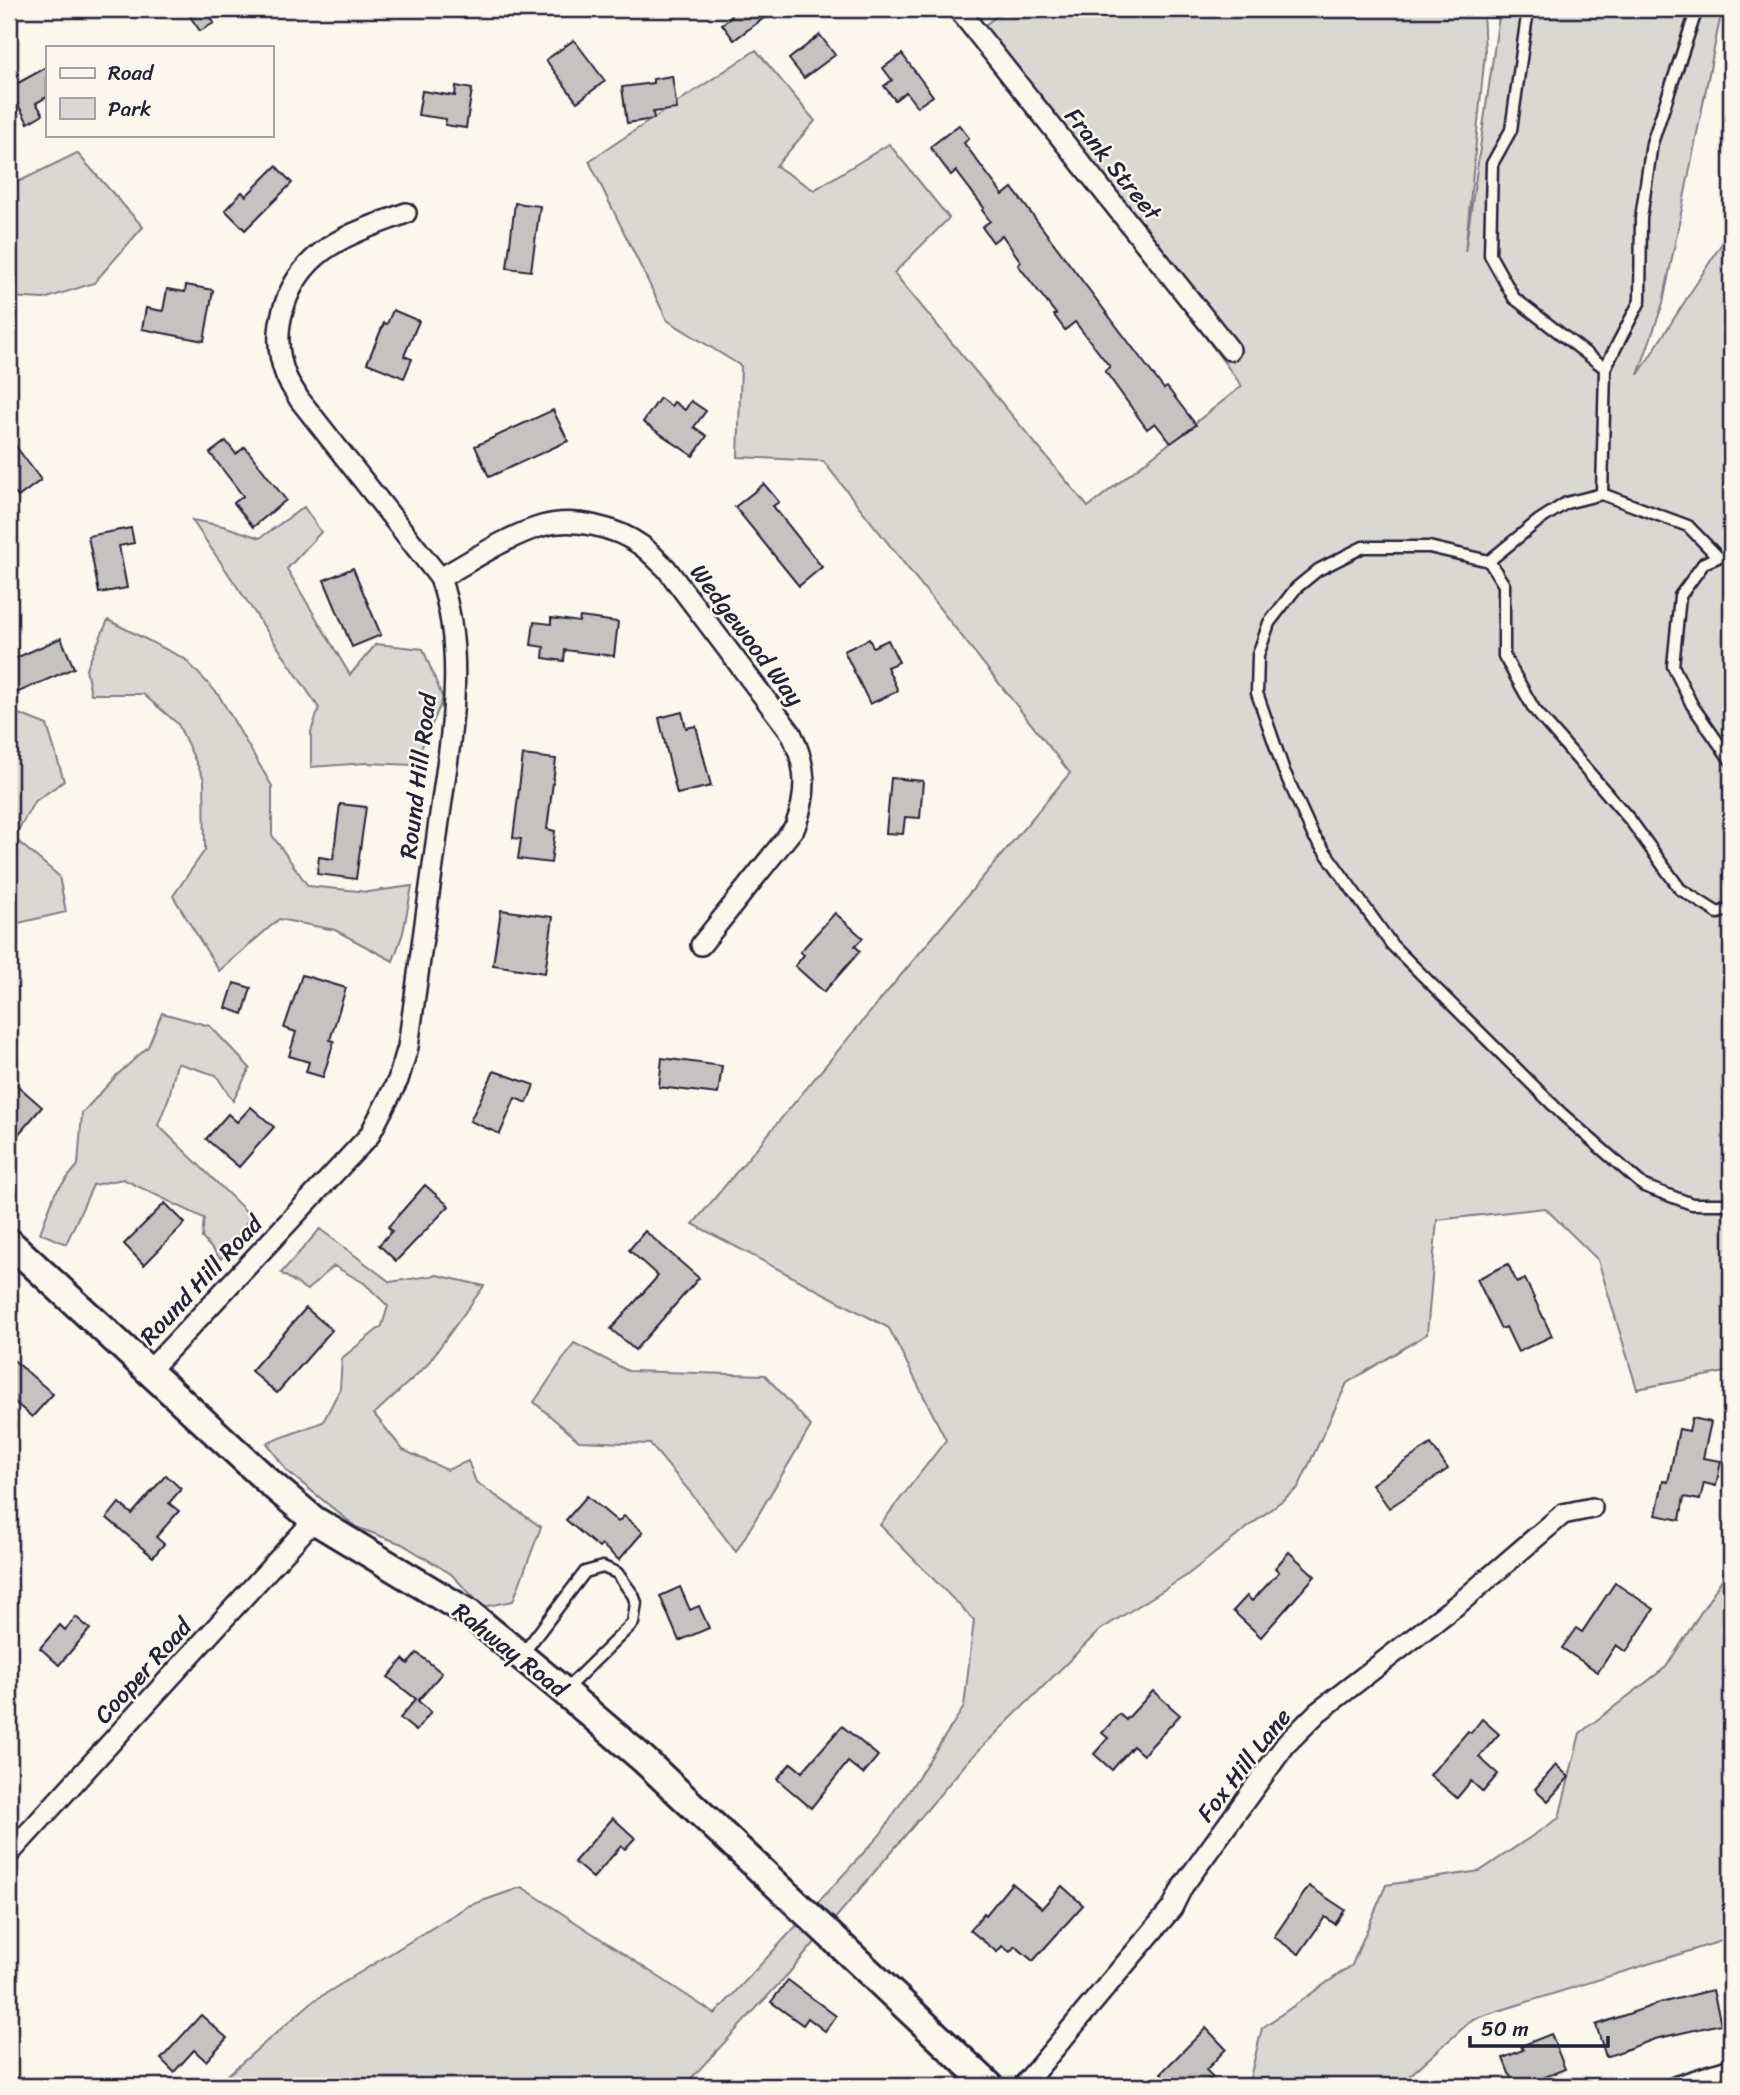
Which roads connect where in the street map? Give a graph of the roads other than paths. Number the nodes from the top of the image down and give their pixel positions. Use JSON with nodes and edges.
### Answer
{"nodes":[{"id":1,"x":958,"y":9,"type":"edge"},
{"id":2,"x":1528,"y":9,"type":"edge"},
{"id":3,"x":1697,"y":9,"type":"edge"},
{"id":4,"x":406,"y":213,"type":"dead end"},
{"id":5,"x":1230,"y":350,"type":"dead end"},
{"id":6,"x":1605,"y":368,"type":"junction"},
{"id":7,"x":1602,"y":494,"type":"junction"},
{"id":8,"x":1718,"y":557,"type":"junction"},
{"id":9,"x":1731,"y":558,"type":"edge"},
{"id":10,"x":1489,"y":561,"type":"junction"},
{"id":11,"x":440,"y":578,"type":"junction"},
{"id":12,"x":1731,"y":761,"type":"edge"},
{"id":13,"x":1731,"y":909,"type":"edge"},
{"id":14,"x":701,"y":945,"type":"dead end"},
{"id":15,"x":1731,"y":1204,"type":"edge"},
{"id":16,"x":9,"y":1242,"type":"edge"},
{"id":17,"x":149,"y":1371,"type":"junction"},
{"id":18,"x":1592,"y":1508,"type":"dead end"},
{"id":19,"x":314,"y":1520,"type":"junction"},
{"id":20,"x":521,"y":1657,"type":"junction"},
{"id":21,"x":563,"y":1691,"type":"junction"},
{"id":22,"x":9,"y":1854,"type":"edge"},
{"id":23,"x":1731,"y":2069,"type":"edge"},
{"id":24,"x":990,"y":2086,"type":"edge"},
{"id":25,"x":1023,"y":2086,"type":"edge"},
{"id":26,"x":1677,"y":2086,"type":"edge"}],
"edges":[{"from":1,"to":5,"type":"street","name":"Frank Street"},
{"from":2,"to":6,"type":"lane"},
{"from":3,"to":6,"type":"lane"},
{"from":4,"to":11,"type":"street","name":"Round Hill Road"},
{"from":6,"to":7,"type":"lane"},
{"from":7,"to":8,"type":"lane"},
{"from":7,"to":10,"type":"lane"},
{"from":8,"to":9,"type":"lane"},
{"from":8,"to":12,"type":"lane"},
{"from":10,"to":13,"type":"lane"},
{"from":10,"to":15,"type":"lane"},
{"from":11,"to":14,"type":"street","name":"Wedgewood Way"},
{"from":11,"to":17,"type":"street","name":"Round Hill Road"},
{"from":16,"to":17,"type":"street","name":"Rahway Road"},
{"from":17,"to":19,"type":"street","name":"Rahway Road"},
{"from":18,"to":25,"type":"street","name":"Fox Hill Lane"},
{"from":19,"to":20,"type":"street","name":"Rahway Road"},
{"from":19,"to":22,"type":"street","name":"Cooper Road"},
{"from":20,"to":21,"type":"street","name":"Rahway Road"},
{"from":20,"to":21,"type":"lane"},
{"from":21,"to":24,"type":"street","name":"Rahway Road"},
{"from":23,"to":26,"type":"street"}]}
